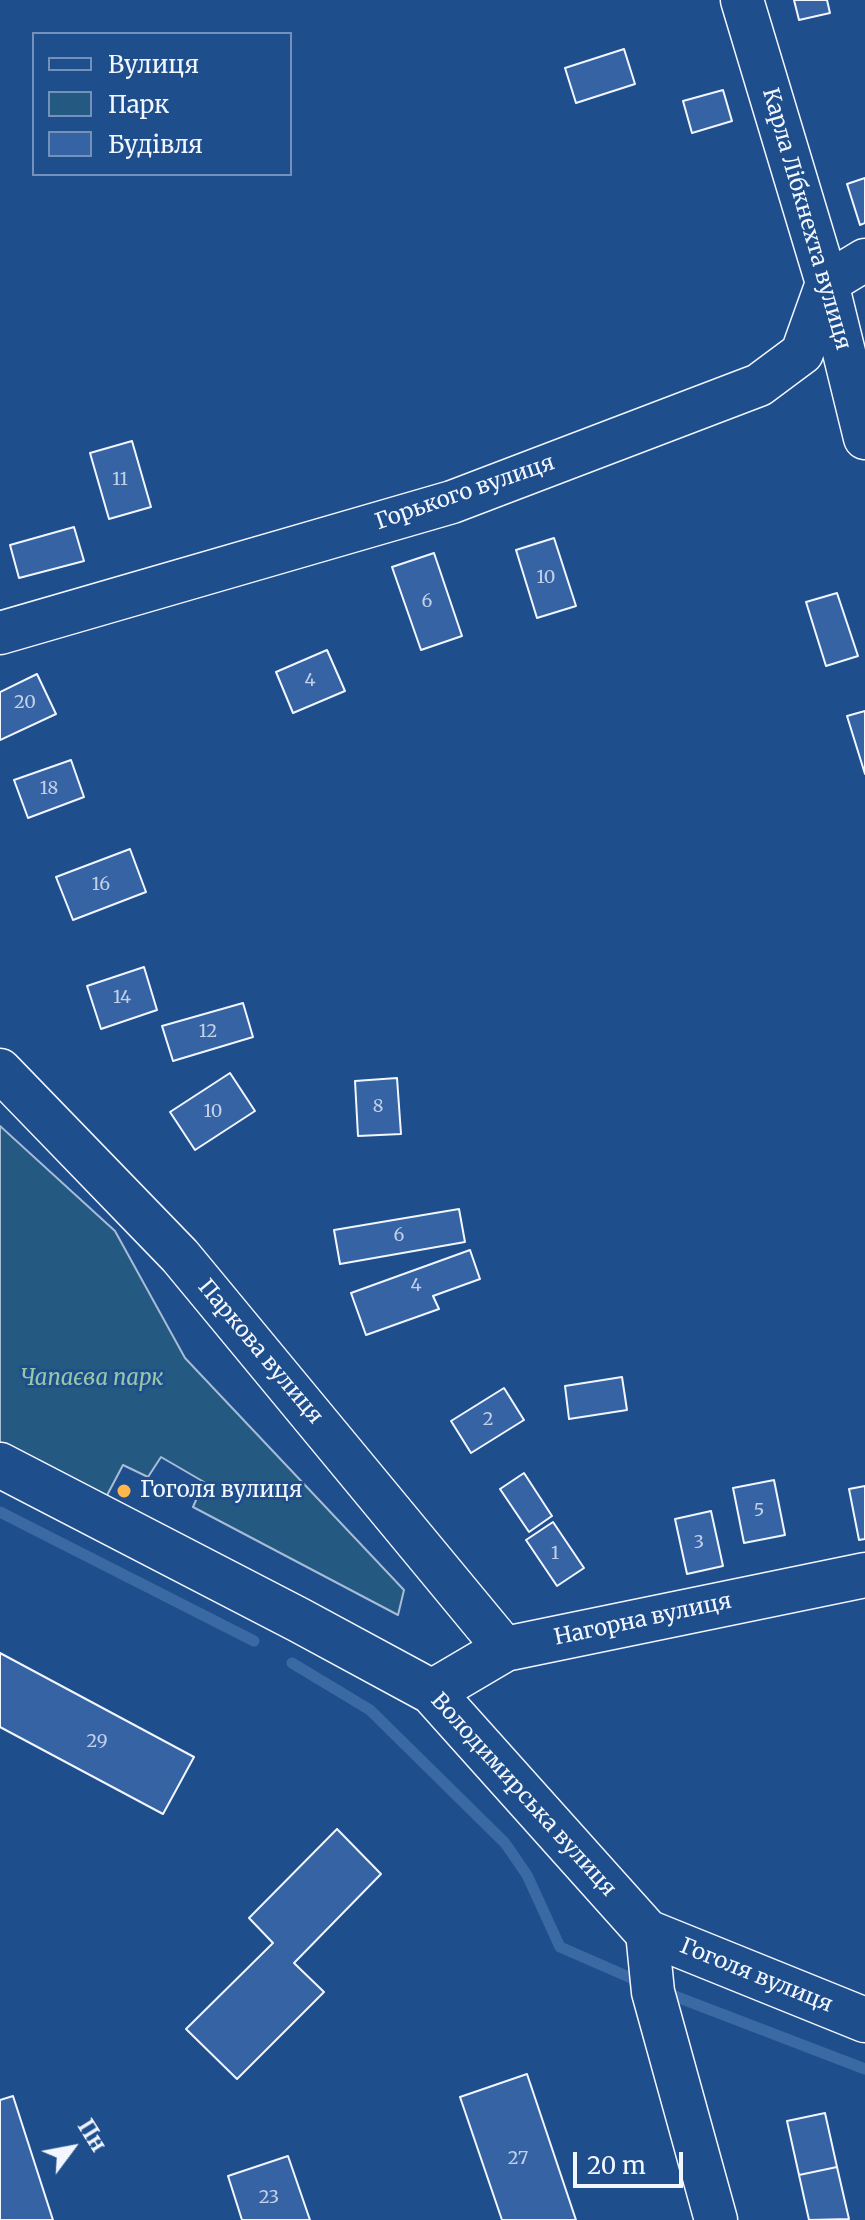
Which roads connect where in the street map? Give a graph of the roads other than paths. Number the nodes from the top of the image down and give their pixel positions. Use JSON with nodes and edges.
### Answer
{"nodes":[{"id":1,"x":742,"y":0,"type":"edge"},
{"id":2,"x":865,"y":260,"type":"edge"},
{"id":3,"x":827,"y":283,"type":"junction"},
{"id":4,"x":865,"y":438,"type":"edge"},
{"id":5,"x":0,"y":633,"type":"edge"},
{"id":6,"x":0,"y":1070,"type":"edge"},
{"id":7,"x":0,"y":1465,"type":"edge"},
{"id":8,"x":865,"y":1575,"type":"edge"},
{"id":9,"x":505,"y":1649,"type":"junction"},
{"id":10,"x":432,"y":1692,"type":"junction"},
{"id":11,"x":647,"y":1932,"type":"junction"},
{"id":12,"x":865,"y":2020,"type":"edge"},
{"id":13,"x":716,"y":2220,"type":"edge"}],
"edges":[{"from":1,"to":3,"type":"street","name":"Карла Лібкнехта вулиця"},
{"from":2,"to":3,"type":"street"},
{"from":3,"to":4,"type":"street","name":"Карла Лібкнехта вулиця"},
{"from":3,"to":5,"type":"street","name":"Горького вулиця"},
{"from":6,"to":9,"type":"street","name":"Паркова вулиця"},
{"from":7,"to":10,"type":"main road","name":"Володимирська вулиця"},
{"from":8,"to":9,"type":"main road","name":"Нагорна вулиця"},
{"from":9,"to":10,"type":"main road","name":"Нагорна вулиця"},
{"from":10,"to":11,"type":"main road","name":"Володимирська вулиця"},
{"from":11,"to":12,"type":"main road","name":"Гоголя вулиця"},
{"from":11,"to":13,"type":"street"}]}
